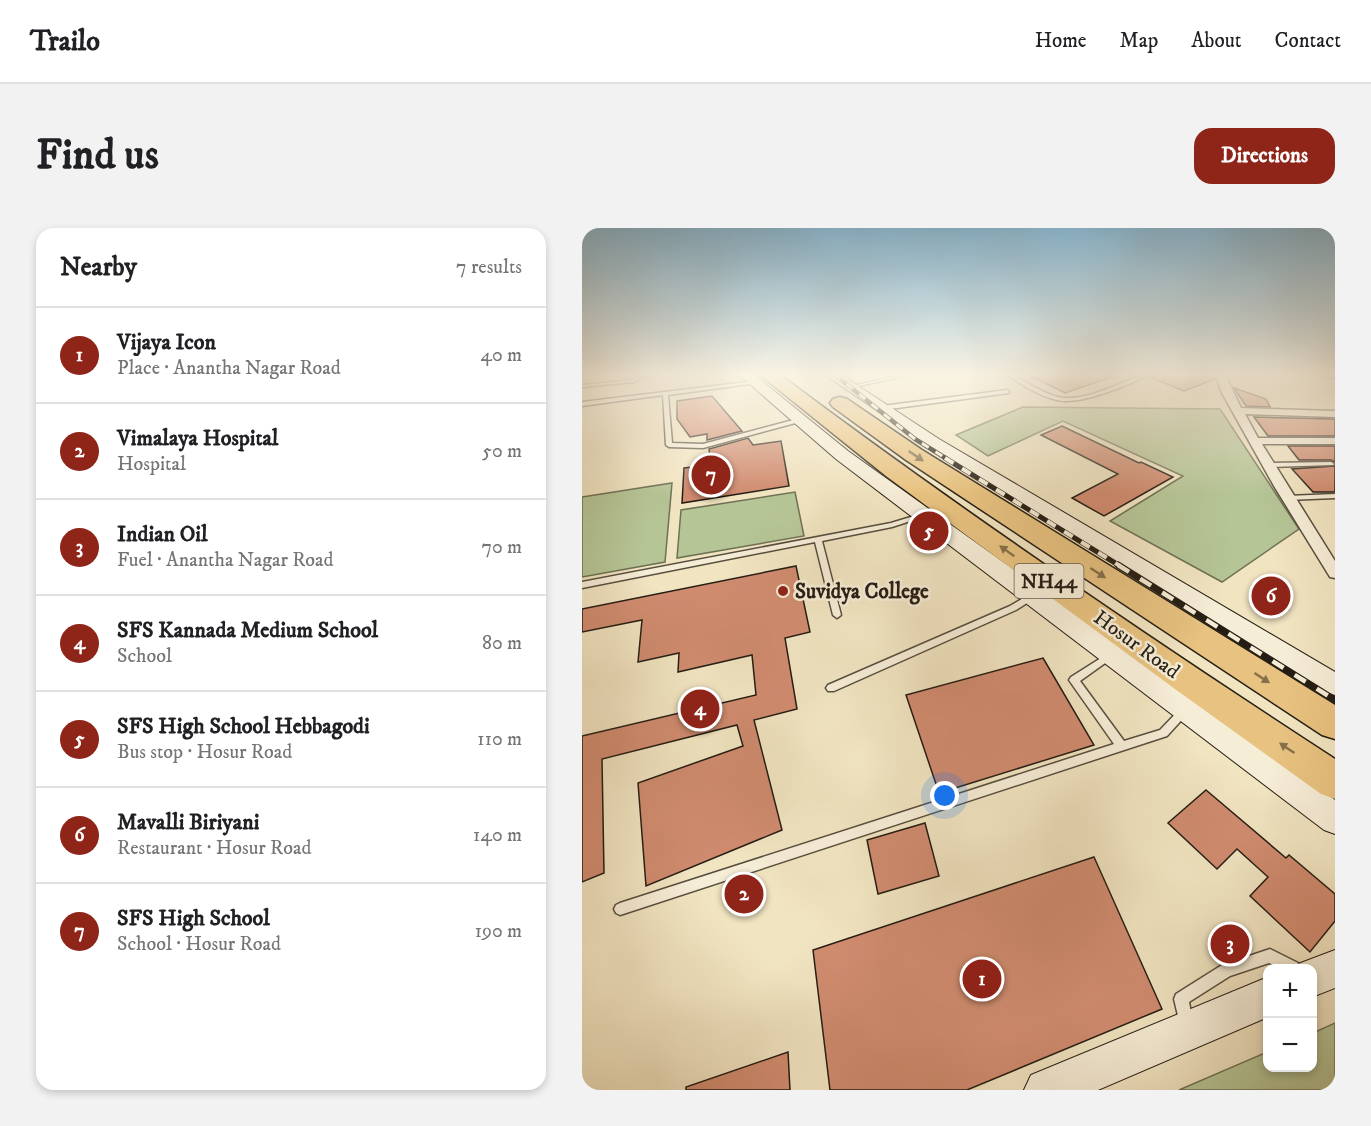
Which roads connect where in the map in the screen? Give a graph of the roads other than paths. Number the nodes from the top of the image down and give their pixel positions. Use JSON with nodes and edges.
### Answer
{"nodes":[{"id":1,"x":667,"y":414,"type":"edge"},
{"id":2,"x":795,"y":414,"type":"edge"},
{"id":3,"x":812,"y":414,"type":"edge"},
{"id":4,"x":857,"y":414,"type":"edge"},
{"id":5,"x":891,"y":414,"type":"edge"},
{"id":6,"x":1241,"y":414,"type":"edge"},
{"id":7,"x":801,"y":420,"type":"junction"},
{"id":8,"x":1255,"y":441,"type":"junction"},
{"id":9,"x":1335,"y":441,"type":"edge"},
{"id":10,"x":1331,"y":464,"type":"dead end"},
{"id":11,"x":1268,"y":465,"type":"junction"},
{"id":12,"x":1335,"y":496,"type":"edge"},
{"id":13,"x":1287,"y":498,"type":"junction"},
{"id":14,"x":924,"y":515,"type":"junction"},
{"id":15,"x":818,"y":540,"type":"junction"},
{"id":16,"x":1335,"y":573,"type":"edge"},
{"id":17,"x":582,"y":585,"type":"edge"},
{"id":18,"x":1032,"y":596,"type":"junction"},
{"id":19,"x":837,"y":615,"type":"dead end"},
{"id":20,"x":1112,"y":654,"type":"junction"},
{"id":21,"x":1156,"y":673,"type":"junction"},
{"id":22,"x":1335,"y":685,"type":"edge"},
{"id":23,"x":831,"y":688,"type":"dead end"},
{"id":24,"x":1185,"y":710,"type":"junction"},
{"id":25,"x":1335,"y":724,"type":"edge"},
{"id":26,"x":1121,"y":746,"type":"junction"},
{"id":27,"x":1335,"y":781,"type":"edge"},
{"id":28,"x":1335,"y":819,"type":"edge"},
{"id":29,"x":620,"y":909,"type":"dead end"},
{"id":30,"x":1284,"y":964,"type":"edge"},
{"id":31,"x":1335,"y":969,"type":"edge"},
{"id":32,"x":1317,"y":976,"type":"edge"},
{"id":33,"x":1263,"y":999,"type":"edge"},
{"id":34,"x":1187,"y":1031,"type":"junction"},
{"id":35,"x":1046,"y":1090,"type":"edge"}],
"edges":[{"from":1,"to":7,"type":"lane"},
{"from":2,"to":7,"type":"street"},
{"from":21,"to":3,"type":"highway","name":"Hosur Road","number":"NH44","one_way":true},
{"from":4,"to":25,"type":"highway","name":"Hosur Road","number":"NH44","one_way":true},
{"from":5,"to":22,"type":"street"},
{"from":6,"to":8,"type":"street"},
{"from":7,"to":14,"type":"street"},
{"from":8,"to":9,"type":"street"},
{"from":8,"to":11,"type":"street"},
{"from":10,"to":11,"type":"lane"},
{"from":11,"to":13,"type":"street"},
{"from":12,"to":13,"type":"lane"},
{"from":13,"to":16,"type":"street"},
{"from":14,"to":15,"type":"lane"},
{"from":14,"to":18,"type":"street"},
{"from":15,"to":17,"type":"lane"},
{"from":15,"to":19,"type":"lane"},
{"from":18,"to":20,"type":"street"},
{"from":18,"to":23,"type":"lane"},
{"from":20,"to":21,"type":"street"},
{"from":20,"to":26,"type":"lane"},
{"from":21,"to":24,"type":"street"},
{"from":27,"to":21,"type":"highway","name":"Hosur Road","number":"NH44","one_way":true},
{"from":24,"to":26,"type":"lane"},
{"from":24,"to":28,"type":"street"},
{"from":26,"to":29,"type":"lane"},
{"from":30,"to":34,"type":"lane"},
{"from":31,"to":32,"type":"street"},
{"from":33,"to":34,"type":"street"},
{"from":34,"to":35,"type":"street"}]}
